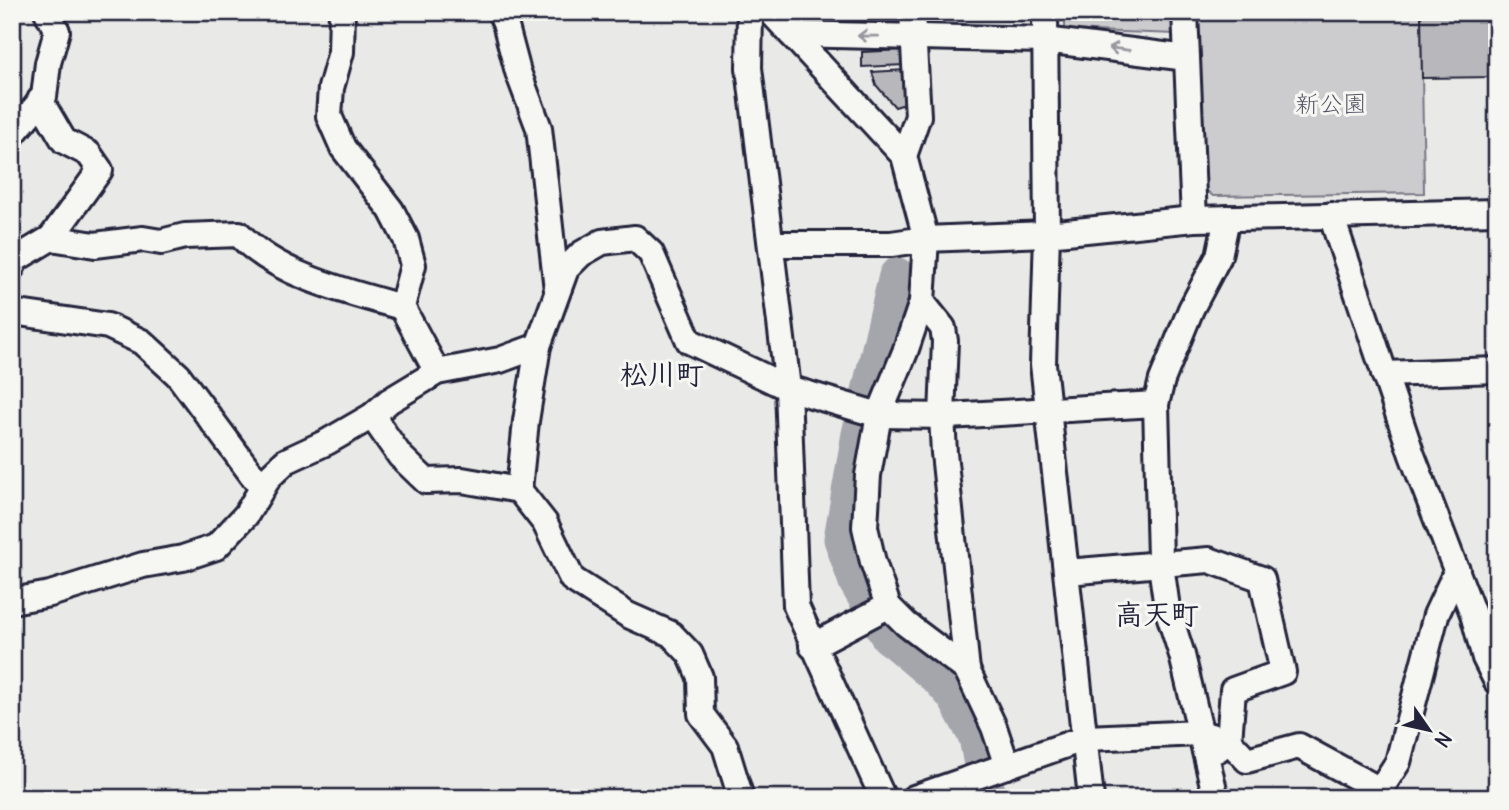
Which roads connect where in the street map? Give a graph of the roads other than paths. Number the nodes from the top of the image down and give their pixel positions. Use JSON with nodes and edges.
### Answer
{"nodes":[{"id":1,"x":47,"y":12,"type":"edge"},
{"id":2,"x":341,"y":12,"type":"edge"},
{"id":3,"x":500,"y":12,"type":"edge"},
{"id":4,"x":750,"y":12,"type":"edge"},
{"id":5,"x":771,"y":12,"type":"edge"},
{"id":6,"x":912,"y":12,"type":"edge"},
{"id":7,"x":1045,"y":12,"type":"edge"},
{"id":8,"x":1185,"y":12,"type":"edge"},
{"id":9,"x":791,"y":34,"type":"junction"},
{"id":10,"x":913,"y":37,"type":"junction"},
{"id":11,"x":1045,"y":40,"type":"junction"},
{"id":12,"x":1187,"y":58,"type":"junction"},
{"id":13,"x":40,"y":100,"type":"junction"},
{"id":14,"x":12,"y":135,"type":"edge"},
{"id":15,"x":904,"y":156,"type":"junction"},
{"id":16,"x":1497,"y":212,"type":"edge"},
{"id":17,"x":1331,"y":215,"type":"junction"},
{"id":18,"x":1227,"y":218,"type":"junction"},
{"id":19,"x":1194,"y":219,"type":"junction"},
{"id":20,"x":1047,"y":234,"type":"junction"},
{"id":21,"x":51,"y":239,"type":"junction"},
{"id":22,"x":926,"y":239,"type":"junction"},
{"id":23,"x":772,"y":244,"type":"junction"},
{"id":24,"x":12,"y":267,"type":"edge"},
{"id":25,"x":557,"y":291,"type":"junction"},
{"id":26,"x":922,"y":302,"type":"junction"},
{"id":27,"x":402,"y":307,"type":"junction"},
{"id":28,"x":12,"y":312,"type":"edge"},
{"id":29,"x":538,"y":346,"type":"junction"},
{"id":30,"x":1497,"y":370,"type":"edge"},
{"id":31,"x":437,"y":372,"type":"junction"},
{"id":32,"x":1384,"y":374,"type":"junction"},
{"id":33,"x":788,"y":388,"type":"junction"},
{"id":34,"x":1156,"y":404,"type":"junction"},
{"id":35,"x":1048,"y":411,"type":"junction"},
{"id":36,"x":879,"y":415,"type":"junction"},
{"id":37,"x":372,"y":416,"type":"junction"},
{"id":38,"x":942,"y":416,"type":"junction"},
{"id":39,"x":262,"y":488,"type":"junction"},
{"id":40,"x":519,"y":490,"type":"junction"},
{"id":41,"x":1161,"y":565,"type":"junction"},
{"id":42,"x":1457,"y":570,"type":"junction"},
{"id":43,"x":1067,"y":572,"type":"junction"},
{"id":44,"x":12,"y":601,"type":"edge"},
{"id":45,"x":888,"y":606,"type":"junction"},
{"id":46,"x":812,"y":646,"type":"junction"},
{"id":47,"x":967,"y":670,"type":"junction"},
{"id":48,"x":1497,"y":681,"type":"edge"},
{"id":49,"x":1200,"y":733,"type":"junction"},
{"id":50,"x":1086,"y":738,"type":"junction"},
{"id":51,"x":1228,"y":741,"type":"junction"},
{"id":52,"x":1206,"y":759,"type":"junction"},
{"id":53,"x":1006,"y":766,"type":"junction"},
{"id":54,"x":1382,"y":794,"type":"edge"},
{"id":55,"x":741,"y":798,"type":"edge"},
{"id":56,"x":883,"y":798,"type":"edge"},
{"id":57,"x":914,"y":798,"type":"edge"},
{"id":58,"x":1091,"y":798,"type":"edge"},
{"id":59,"x":1216,"y":798,"type":"edge"}],
"edges":[{"from":1,"to":13,"type":"street"},
{"from":2,"to":27,"type":"street"},
{"from":3,"to":25,"type":"street"},
{"from":4,"to":23,"type":"street"},
{"from":5,"to":9,"type":"street"},
{"from":6,"to":10,"type":"street"},
{"from":7,"to":11,"type":"street"},
{"from":8,"to":12,"type":"street"},
{"from":10,"to":9,"type":"street","one_way":true},
{"from":9,"to":15,"type":"street"},
{"from":10,"to":11,"type":"street"},
{"from":10,"to":15,"type":"street"},
{"from":12,"to":11,"type":"street","one_way":true},
{"from":11,"to":20,"type":"street"},
{"from":12,"to":19,"type":"street"},
{"from":13,"to":14,"type":"street"},
{"from":13,"to":21,"type":"street"},
{"from":15,"to":22,"type":"street"},
{"from":16,"to":17,"type":"street"},
{"from":17,"to":18,"type":"street"},
{"from":17,"to":32,"type":"street"},
{"from":18,"to":19,"type":"street"},
{"from":18,"to":34,"type":"street"},
{"from":19,"to":20,"type":"street"},
{"from":20,"to":22,"type":"street"},
{"from":20,"to":35,"type":"street"},
{"from":21,"to":24,"type":"street"},
{"from":21,"to":27,"type":"street"},
{"from":22,"to":23,"type":"street"},
{"from":22,"to":26,"type":"street"},
{"from":23,"to":33,"type":"street"},
{"from":25,"to":29,"type":"street"},
{"from":25,"to":33,"type":"street"},
{"from":26,"to":36,"type":"street"},
{"from":26,"to":38,"type":"street"},
{"from":27,"to":31,"type":"street"},
{"from":28,"to":39,"type":"street"},
{"from":29,"to":31,"type":"street"},
{"from":29,"to":40,"type":"street"},
{"from":30,"to":32,"type":"street"},
{"from":31,"to":37,"type":"street"},
{"from":32,"to":42,"type":"street"},
{"from":33,"to":36,"type":"street"},
{"from":33,"to":46,"type":"street"},
{"from":34,"to":35,"type":"street"},
{"from":34,"to":41,"type":"street"},
{"from":35,"to":38,"type":"street"},
{"from":35,"to":43,"type":"street"},
{"from":36,"to":38,"type":"street"},
{"from":36,"to":45,"type":"street"},
{"from":37,"to":39,"type":"street"},
{"from":37,"to":40,"type":"street"},
{"from":38,"to":47,"type":"street"},
{"from":39,"to":44,"type":"street"},
{"from":40,"to":55,"type":"street"},
{"from":41,"to":43,"type":"street"},
{"from":41,"to":49,"type":"street"},
{"from":41,"to":51,"type":"street"},
{"from":42,"to":48,"type":"street"},
{"from":42,"to":54,"type":"street"},
{"from":43,"to":50,"type":"street"},
{"from":45,"to":46,"type":"street"},
{"from":45,"to":47,"type":"street"},
{"from":46,"to":56,"type":"street"},
{"from":47,"to":53,"type":"street"},
{"from":49,"to":50,"type":"street"},
{"from":49,"to":51,"type":"street"},
{"from":49,"to":52,"type":"street"},
{"from":50,"to":53,"type":"street"},
{"from":50,"to":58,"type":"street"},
{"from":51,"to":52,"type":"street"},
{"from":51,"to":54,"type":"street"},
{"from":52,"to":59,"type":"street"},
{"from":53,"to":57,"type":"street"}]}
